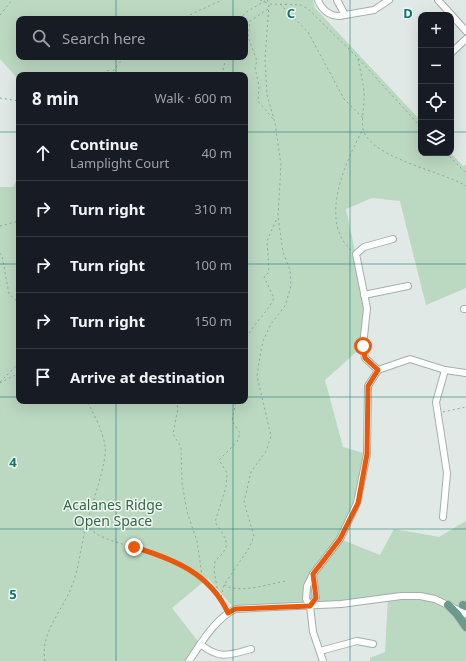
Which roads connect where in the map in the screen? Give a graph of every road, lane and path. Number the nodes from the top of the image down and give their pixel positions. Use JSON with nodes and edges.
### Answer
{"nodes":[{"id":1,"x":12,"y":0,"type":"edge"},
{"id":2,"x":222,"y":0,"type":"edge"},
{"id":3,"x":260,"y":0,"type":"edge"},
{"id":4,"x":318,"y":0,"type":"edge"},
{"id":5,"x":337,"y":0,"type":"edge"},
{"id":6,"x":389,"y":0,"type":"edge"},
{"id":7,"x":438,"y":0,"type":"edge"},
{"id":8,"x":266,"y":1,"type":"edge"},
{"id":9,"x":280,"y":3,"type":"junction"},
{"id":10,"x":269,"y":4,"type":"junction"},
{"id":11,"x":269,"y":9,"type":"junction"},
{"id":12,"x":0,"y":15,"type":"edge"},
{"id":13,"x":345,"y":15,"type":"junction"},
{"id":14,"x":187,"y":16,"type":"edge"},
{"id":15,"x":242,"y":16,"type":"edge"},
{"id":16,"x":466,"y":31,"type":"edge"},
{"id":17,"x":466,"y":39,"type":"edge"},
{"id":18,"x":454,"y":51,"type":"edge"},
{"id":19,"x":357,"y":57,"type":"junction"},
{"id":20,"x":121,"y":60,"type":"edge"},
{"id":21,"x":225,"y":60,"type":"edge"},
{"id":22,"x":113,"y":69,"type":"junction"},
{"id":23,"x":106,"y":72,"type":"edge"},
{"id":24,"x":112,"y":72,"type":"edge"},
{"id":25,"x":223,"y":72,"type":"edge"},
{"id":26,"x":0,"y":98,"type":"edge"},
{"id":27,"x":16,"y":101,"type":"edge"},
{"id":28,"x":363,"y":118,"type":"junction"},
{"id":29,"x":274,"y":120,"type":"junction"},
{"id":30,"x":418,"y":124,"type":"edge"},
{"id":31,"x":363,"y":129,"type":"junction"},
{"id":32,"x":449,"y":156,"type":"edge"},
{"id":33,"x":466,"y":173,"type":"edge"},
{"id":34,"x":466,"y":186,"type":"edge"},
{"id":35,"x":278,"y":217,"type":"junction"},
{"id":36,"x":16,"y":222,"type":"edge"},
{"id":37,"x":0,"y":226,"type":"edge"},
{"id":38,"x":394,"y":240,"type":"dead end"},
{"id":39,"x":0,"y":253,"type":"edge"},
{"id":40,"x":356,"y":254,"type":"junction"},
{"id":41,"x":408,"y":286,"type":"dead end"},
{"id":42,"x":364,"y":295,"type":"junction"},
{"id":43,"x":16,"y":300,"type":"edge"},
{"id":44,"x":248,"y":337,"type":"edge"},
{"id":45,"x":16,"y":367,"type":"edge"},
{"id":46,"x":378,"y":370,"type":"junction"},
{"id":47,"x":445,"y":370,"type":"junction"},
{"id":48,"x":466,"y":373,"type":"edge"},
{"id":49,"x":16,"y":374,"type":"edge"},
{"id":50,"x":0,"y":382,"type":"edge"},
{"id":51,"x":88,"y":404,"type":"edge"},
{"id":52,"x":176,"y":404,"type":"edge"},
{"id":53,"x":235,"y":404,"type":"edge"},
{"id":54,"x":466,"y":407,"type":"edge"},
{"id":55,"x":437,"y":413,"type":"junction"},
{"id":56,"x":443,"y":517,"type":"dead end"},
{"id":57,"x":86,"y":525,"type":"junction"},
{"id":58,"x":313,"y":574,"type":"junction"},
{"id":59,"x":202,"y":576,"type":"junction"},
{"id":60,"x":286,"y":581,"type":"dead end"},
{"id":61,"x":224,"y":585,"type":"junction"},
{"id":62,"x":218,"y":593,"type":"junction"},
{"id":63,"x":221,"y":597,"type":"junction"},
{"id":64,"x":448,"y":605,"type":"junction"},
{"id":65,"x":310,"y":606,"type":"junction"},
{"id":66,"x":465,"y":606,"type":"edge"},
{"id":67,"x":228,"y":613,"type":"junction"},
{"id":68,"x":466,"y":614,"type":"edge"},
{"id":69,"x":466,"y":627,"type":"edge"},
{"id":70,"x":200,"y":644,"type":"junction"},
{"id":71,"x":373,"y":644,"type":"dead end"},
{"id":72,"x":251,"y":648,"type":"dead end"},
{"id":73,"x":320,"y":651,"type":"junction"},
{"id":74,"x":45,"y":661,"type":"edge"},
{"id":75,"x":189,"y":661,"type":"edge"},
{"id":76,"x":323,"y":661,"type":"edge"}],
"edges":[{"from":1,"to":12,"type":"path"},
{"from":2,"to":14,"type":"path"},
{"from":3,"to":8,"type":"path"},
{"from":4,"to":13,"type":"street"},
{"from":5,"to":13,"type":"street"},
{"from":6,"to":13,"type":"street"},
{"from":7,"to":16,"type":"street"},
{"from":8,"to":10,"type":"path"},
{"from":8,"to":15,"type":"path"},
{"from":9,"to":10,"type":"path"},
{"from":9,"to":19,"type":"path"},
{"from":9,"to":28,"type":"path"},
{"from":10,"to":11,"type":"path"},
{"from":11,"to":29,"type":"path"},
{"from":11,"to":29,"type":"path"},
{"from":17,"to":18,"type":"street"},
{"from":19,"to":28,"type":"path"},
{"from":19,"to":30,"type":"path"},
{"from":20,"to":22,"type":"path"},
{"from":21,"to":25,"type":"path"},
{"from":22,"to":23,"type":"path"},
{"from":22,"to":24,"type":"path"},
{"from":26,"to":27,"type":"path"},
{"from":28,"to":31,"type":"path"},
{"from":29,"to":35,"type":"path"},
{"from":31,"to":34,"type":"path"},
{"from":31,"to":40,"type":"path"},
{"from":32,"to":33,"type":"path"},
{"from":35,"to":44,"type":"path"},
{"from":35,"to":61,"type":"path"},
{"from":36,"to":37,"type":"path"},
{"from":38,"to":40,"type":"street"},
{"from":39,"to":43,"type":"path"},
{"from":40,"to":42,"type":"street"},
{"from":41,"to":42,"type":"street"},
{"from":42,"to":46,"type":"street"},
{"from":45,"to":50,"type":"path"},
{"from":46,"to":47,"type":"street"},
{"from":46,"to":58,"type":"street"},
{"from":47,"to":48,"type":"street"},
{"from":47,"to":55,"type":"street"},
{"from":49,"to":50,"type":"path"},
{"from":51,"to":57,"type":"path"},
{"from":52,"to":59,"type":"path"},
{"from":53,"to":62,"type":"path"},
{"from":54,"to":55,"type":"path"},
{"from":55,"to":56,"type":"street"},
{"from":57,"to":59,"type":"path"},
{"from":57,"to":74,"type":"path"},
{"from":58,"to":65,"type":"street"},
{"from":58,"to":65,"type":"street"},
{"from":59,"to":62,"type":"path"},
{"from":60,"to":61,"type":"path"},
{"from":61,"to":63,"type":"path"},
{"from":62,"to":63,"type":"path"},
{"from":63,"to":67,"type":"path"},
{"from":64,"to":65,"type":"street"},
{"from":64,"to":66,"type":"street"},
{"from":64,"to":68,"type":"street"},
{"from":64,"to":69,"type":"main road"},
{"from":65,"to":67,"type":"street"},
{"from":65,"to":73,"type":"street"},
{"from":67,"to":70,"type":"street"},
{"from":70,"to":72,"type":"street"},
{"from":70,"to":75,"type":"street"},
{"from":71,"to":73,"type":"street"},
{"from":73,"to":76,"type":"street"}]}
